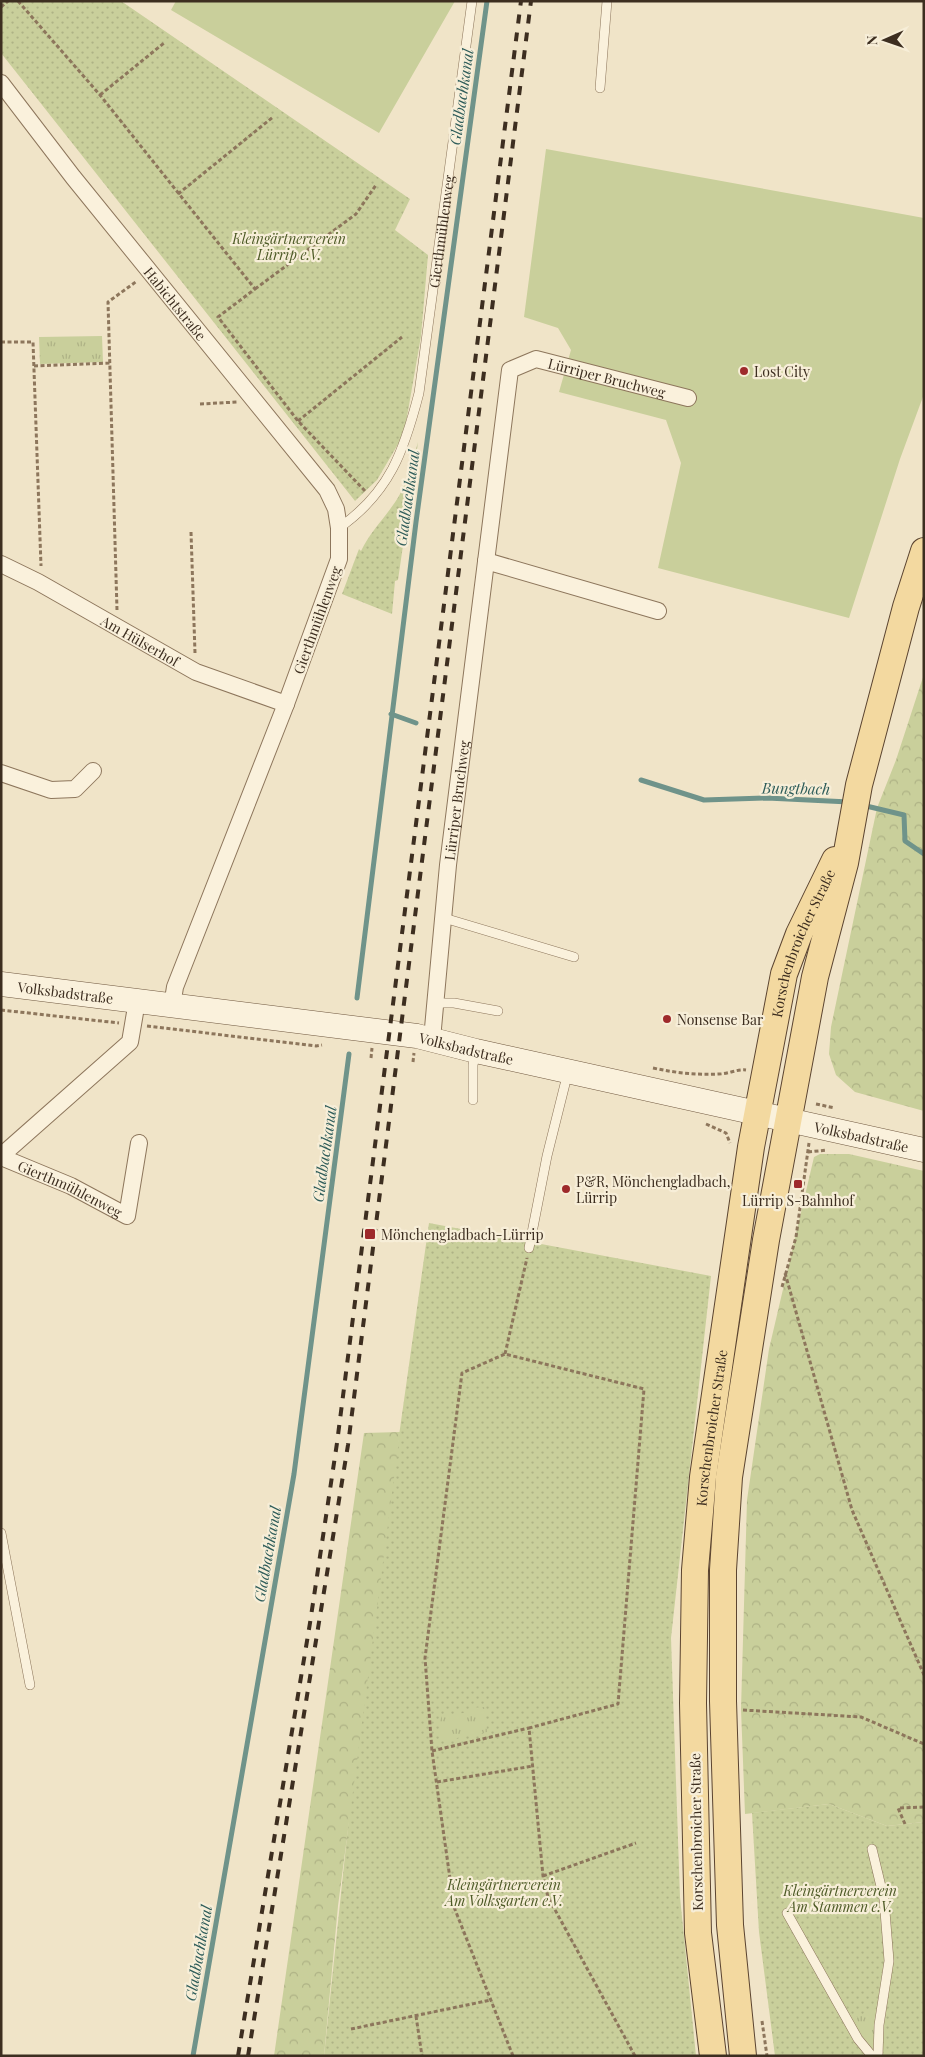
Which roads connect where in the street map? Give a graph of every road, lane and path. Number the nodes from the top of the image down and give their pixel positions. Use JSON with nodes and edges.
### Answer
{"nodes":[{"id":1,"x":8,"y":1,"type":"edge"},
{"id":2,"x":18,"y":1,"type":"edge"},
{"id":3,"x":472,"y":1,"type":"edge"},
{"id":4,"x":607,"y":1,"type":"edge"},
{"id":5,"x":1,"y":7,"type":"edge"},
{"id":6,"x":164,"y":42,"type":"dead end"},
{"id":7,"x":1,"y":83,"type":"edge"},
{"id":8,"x":600,"y":88,"type":"dead end"},
{"id":9,"x":100,"y":95,"type":"junction"},
{"id":10,"x":273,"y":117,"type":"dead end"},
{"id":11,"x":376,"y":184,"type":"dead end"},
{"id":12,"x":178,"y":194,"type":"junction"},
{"id":13,"x":150,"y":271,"type":"junction"},
{"id":14,"x":255,"y":289,"type":"junction"},
{"id":15,"x":402,"y":337,"type":"dead end"},
{"id":16,"x":1,"y":342,"type":"edge"},
{"id":17,"x":110,"y":363,"type":"junction"},
{"id":18,"x":34,"y":366,"type":"junction"},
{"id":19,"x":688,"y":398,"type":"dead end"},
{"id":20,"x":256,"y":402,"type":"junction"},
{"id":21,"x":200,"y":404,"type":"dead end"},
{"id":22,"x":298,"y":421,"type":"junction"},
{"id":23,"x":372,"y":500,"type":"junction"},
{"id":24,"x":339,"y":528,"type":"junction"},
{"id":25,"x":191,"y":532,"type":"dead end"},
{"id":26,"x":924,"y":551,"type":"edge"},
{"id":27,"x":486,"y":561,"type":"junction"},
{"id":28,"x":1,"y":564,"type":"edge"},
{"id":29,"x":38,"y":582,"type":"junction"},
{"id":30,"x":658,"y":611,"type":"dead end"},
{"id":31,"x":117,"y":626,"type":"junction"},
{"id":32,"x":196,"y":672,"type":"junction"},
{"id":33,"x":286,"y":704,"type":"junction"},
{"id":34,"x":93,"y":771,"type":"dead end"},
{"id":35,"x":1,"y":773,"type":"edge"},
{"id":36,"x":851,"y":818,"type":"junction"},
{"id":37,"x":444,"y":918,"type":"junction"},
{"id":38,"x":574,"y":957,"type":"dead end"},
{"id":39,"x":1,"y":984,"type":"edge"},
{"id":40,"x":137,"y":1001,"type":"junction"},
{"id":41,"x":436,"y":1003,"type":"junction"},
{"id":42,"x":172,"y":1006,"type":"junction"},
{"id":43,"x":1,"y":1010,"type":"edge"},
{"id":44,"x":498,"y":1011,"type":"dead end"},
{"id":45,"x":133,"y":1024,"type":"junction"},
{"id":46,"x":432,"y":1039,"type":"junction"},
{"id":47,"x":324,"y":1044,"type":"dead end"},
{"id":48,"x":476,"y":1051,"type":"junction"},
{"id":49,"x":646,"y":1067,"type":"dead end"},
{"id":50,"x":568,"y":1072,"type":"junction"},
{"id":51,"x":764,"y":1073,"type":"junction"},
{"id":52,"x":473,"y":1100,"type":"dead end"},
{"id":53,"x":758,"y":1112,"type":"junction"},
{"id":54,"x":787,"y":1119,"type":"junction"},
{"id":55,"x":139,"y":1143,"type":"dead end"},
{"id":56,"x":924,"y":1150,"type":"edge"},
{"id":57,"x":808,"y":1152,"type":"dead end"},
{"id":58,"x":1,"y":1156,"type":"edge"},
{"id":59,"x":529,"y":1248,"type":"joint"},
{"id":60,"x":785,"y":1272,"type":"junction"},
{"id":61,"x":781,"y":1292,"type":"dead end"},
{"id":62,"x":505,"y":1354,"type":"junction"},
{"id":63,"x":1,"y":1533,"type":"edge"},
{"id":64,"x":924,"y":1675,"type":"edge"},
{"id":65,"x":30,"y":1685,"type":"dead end"},
{"id":66,"x":741,"y":1719,"type":"dead end"},
{"id":67,"x":529,"y":1728,"type":"junction"},
{"id":68,"x":924,"y":1744,"type":"edge"},
{"id":69,"x":432,"y":1751,"type":"junction"},
{"id":70,"x":533,"y":1766,"type":"junction"},
{"id":71,"x":437,"y":1782,"type":"junction"},
{"id":72,"x":924,"y":1807,"type":"edge"},
{"id":73,"x":905,"y":1824,"type":"dead end"},
{"id":74,"x":636,"y":1843,"type":"dead end"},
{"id":75,"x":872,"y":1849,"type":"dead end"},
{"id":76,"x":543,"y":1876,"type":"junction"},
{"id":77,"x":787,"y":1913,"type":"dead end"},
{"id":78,"x":490,"y":2000,"type":"junction"},
{"id":79,"x":416,"y":2016,"type":"junction"},
{"id":80,"x":762,"y":2017,"type":"dead end"},
{"id":81,"x":351,"y":2029,"type":"dead end"},
{"id":82,"x":422,"y":2056,"type":"edge"},
{"id":83,"x":513,"y":2056,"type":"edge"},
{"id":84,"x":635,"y":2056,"type":"edge"},
{"id":85,"x":712,"y":2056,"type":"edge"},
{"id":86,"x":742,"y":2056,"type":"edge"},
{"id":87,"x":767,"y":2056,"type":"edge"},
{"id":88,"x":872,"y":2056,"type":"edge"},
{"id":89,"x":878,"y":2056,"type":"edge"}],
"edges":[{"from":1,"to":5,"type":"path"},
{"from":2,"to":9,"type":"path"},
{"from":3,"to":23,"type":"lane","name":"Gierthmühlenweg"},
{"from":4,"to":8,"type":"lane"},
{"from":6,"to":9,"type":"path"},
{"from":7,"to":13,"type":"street","name":"Habichtstraße"},
{"from":9,"to":12,"type":"path"},
{"from":10,"to":12,"type":"path"},
{"from":11,"to":14,"type":"path"},
{"from":12,"to":14,"type":"path"},
{"from":13,"to":17,"type":"path"},
{"from":13,"to":20,"type":"street","name":"Habichtstraße"},
{"from":14,"to":22,"type":"path"},
{"from":15,"to":22,"type":"path"},
{"from":16,"to":18,"type":"path"},
{"from":17,"to":18,"type":"path"},
{"from":17,"to":31,"type":"path"},
{"from":18,"to":29,"type":"path"},
{"from":19,"to":27,"type":"street","name":"Lürriper Bruchweg"},
{"from":20,"to":21,"type":"path"},
{"from":20,"to":24,"type":"street","name":"Habichtstraße"},
{"from":22,"to":23,"type":"path"},
{"from":23,"to":24,"type":"lane","name":"Gierthmühlenweg"},
{"from":24,"to":33,"type":"street","name":"Gierthmühlenweg"},
{"from":25,"to":32,"type":"path"},
{"from":26,"to":36,"type":"main road","name":"Korschenbroicher Straße"},
{"from":27,"to":30,"type":"street"},
{"from":27,"to":37,"type":"street","name":"Lürriper Bruchweg"},
{"from":28,"to":29,"type":"street","name":"Am Hülserhof"},
{"from":29,"to":31,"type":"street","name":"Am Hülserhof"},
{"from":31,"to":32,"type":"street","name":"Am Hülserhof"},
{"from":32,"to":33,"type":"street","name":"Am Hülserhof"},
{"from":33,"to":42,"type":"street","name":"Gierthmühlenweg"},
{"from":34,"to":35,"type":"street"},
{"from":36,"to":51,"type":"main road","name":"Korschenbroicher Straße"},
{"from":36,"to":54,"type":"main road","name":"Korschenbroicher Straße"},
{"from":37,"to":38,"type":"lane"},
{"from":37,"to":41,"type":"street","name":"Lürriper Bruchweg"},
{"from":39,"to":40,"type":"main road","name":"Volksbadstraße"},
{"from":40,"to":42,"type":"main road","name":"Volksbadstraße"},
{"from":40,"to":45,"type":"street","name":"Gierthmühlenweg"},
{"from":41,"to":44,"type":"lane"},
{"from":41,"to":46,"type":"street","name":"Lürriper Bruchweg"},
{"from":42,"to":46,"type":"main road","name":"Volksbadstraße"},
{"from":43,"to":45,"type":"path"},
{"from":45,"to":47,"type":"path"},
{"from":45,"to":58,"type":"street","name":"Gierthmühlenweg"},
{"from":46,"to":48,"type":"main road","name":"Volksbadstraße"},
{"from":48,"to":50,"type":"main road","name":"Volksbadstraße"},
{"from":48,"to":52,"type":"lane"},
{"from":49,"to":51,"type":"path"},
{"from":50,"to":53,"type":"main road","name":"Volksbadstraße"},
{"from":50,"to":59,"type":"lane"},
{"from":51,"to":53,"type":"main road","name":"Korschenbroicher Straße"},
{"from":53,"to":54,"type":"main road","name":"Volksbadstraße"},
{"from":53,"to":85,"type":"main road","name":"Korschenbroicher Straße"},
{"from":54,"to":56,"type":"main road","name":"Volksbadstraße"},
{"from":54,"to":86,"type":"main road","name":"Korschenbroicher Straße"},
{"from":55,"to":58,"type":"street","name":"Gierthmühlenweg"},
{"from":57,"to":60,"type":"path"},
{"from":59,"to":62,"type":"path"},
{"from":60,"to":61,"type":"path"},
{"from":60,"to":64,"type":"path"},
{"from":62,"to":67,"type":"path"},
{"from":62,"to":69,"type":"path"},
{"from":63,"to":65,"type":"lane"},
{"from":66,"to":68,"type":"path"},
{"from":67,"to":69,"type":"path"},
{"from":67,"to":70,"type":"path"},
{"from":69,"to":71,"type":"path"},
{"from":70,"to":71,"type":"path"},
{"from":70,"to":76,"type":"path"},
{"from":71,"to":78,"type":"path"},
{"from":72,"to":73,"type":"path"},
{"from":74,"to":76,"type":"path"},
{"from":75,"to":89,"type":"lane"},
{"from":76,"to":84,"type":"path"},
{"from":77,"to":88,"type":"lane"},
{"from":78,"to":79,"type":"path"},
{"from":78,"to":83,"type":"path"},
{"from":79,"to":81,"type":"path"},
{"from":79,"to":82,"type":"path"},
{"from":80,"to":87,"type":"path"}]}
